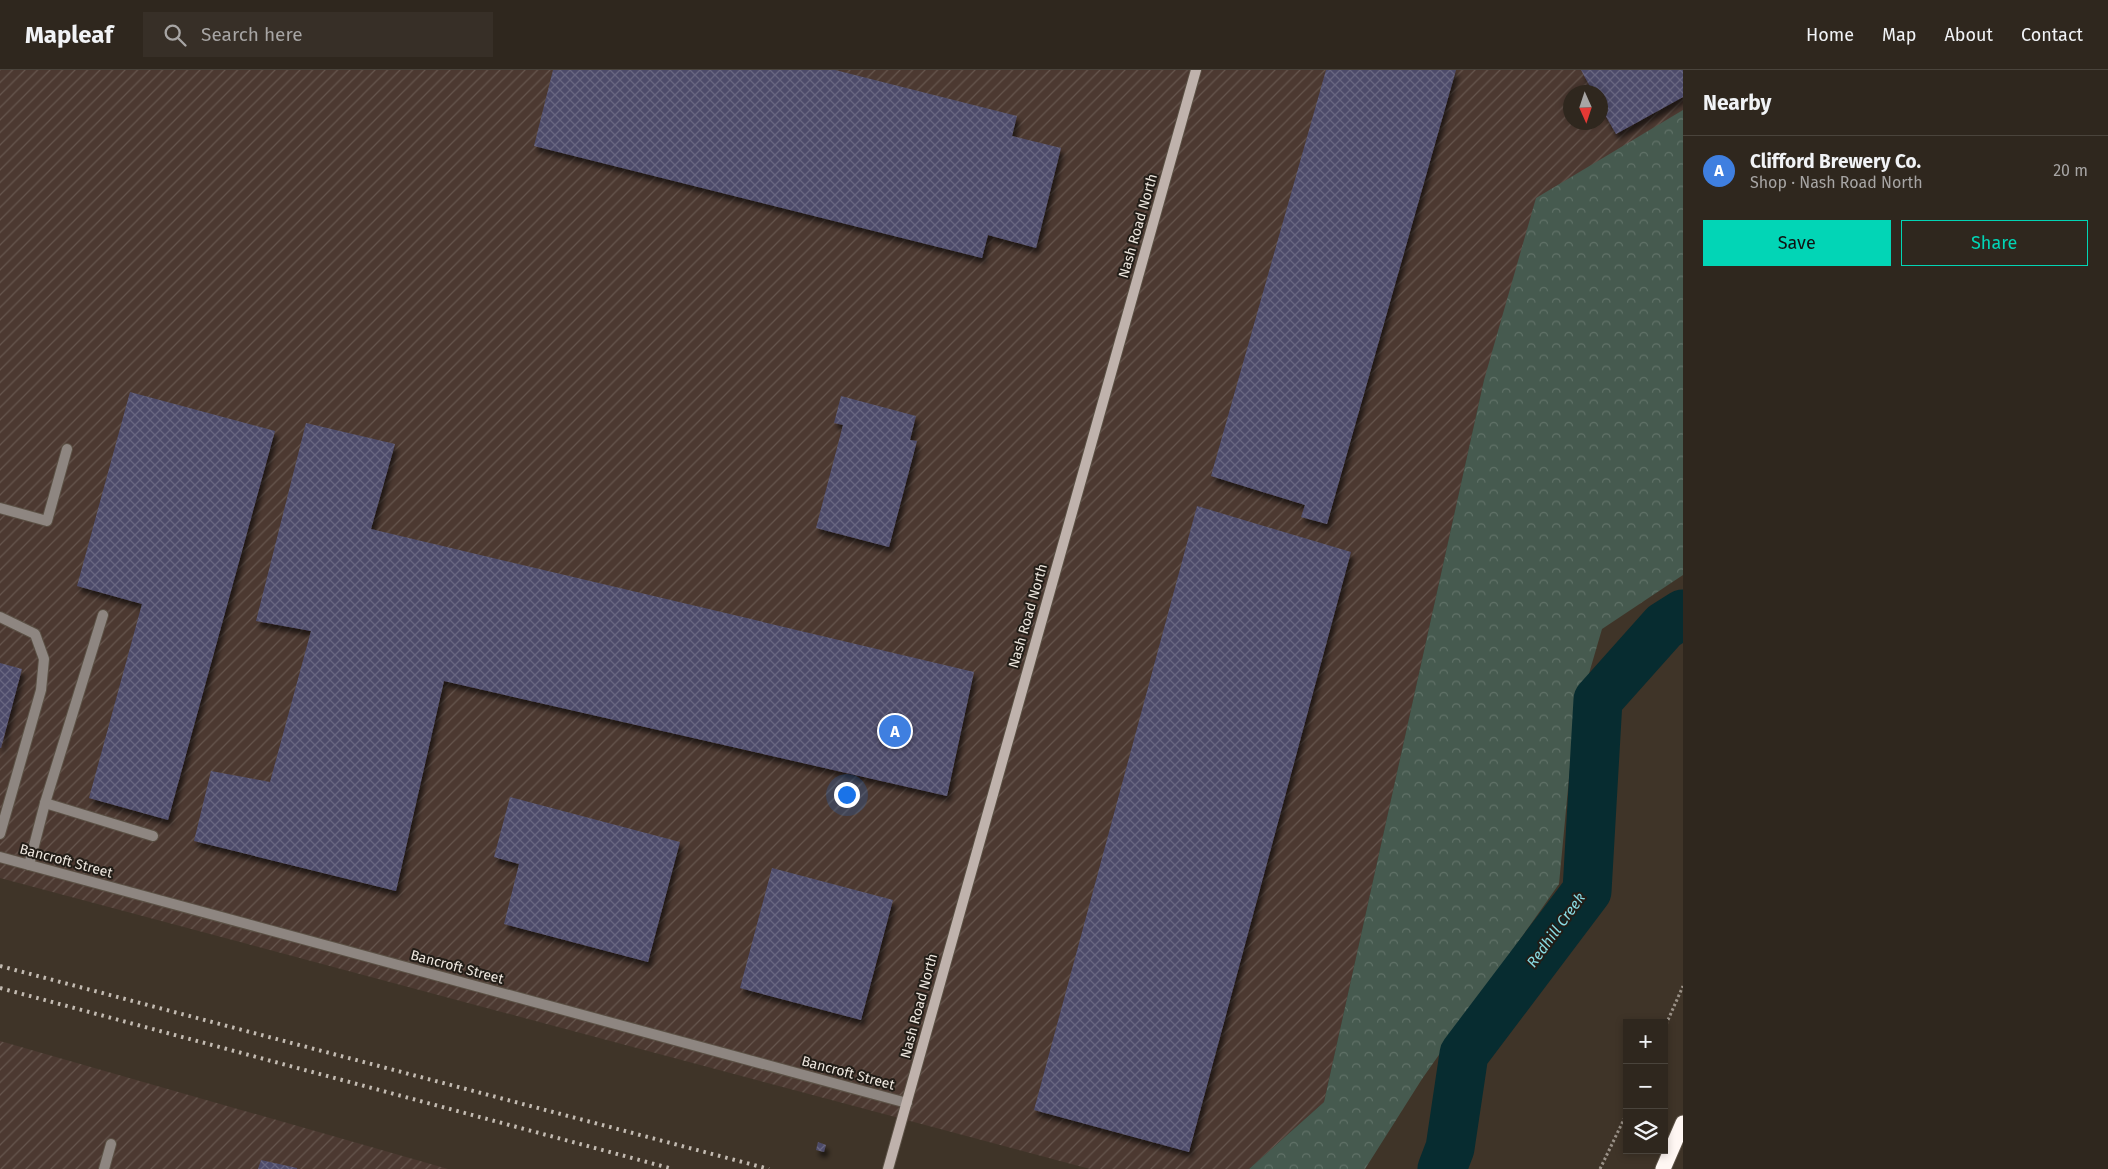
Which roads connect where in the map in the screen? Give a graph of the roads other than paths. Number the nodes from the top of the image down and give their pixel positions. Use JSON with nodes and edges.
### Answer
{"nodes":[{"id":1,"x":1196,"y":70,"type":"edge"},
{"id":2,"x":67,"y":449,"type":"dead end"},
{"id":3,"x":0,"y":508,"type":"edge"},
{"id":4,"x":103,"y":615,"type":"dead end"},
{"id":5,"x":0,"y":617,"type":"edge"},
{"id":6,"x":45,"y":803,"type":"junction"},
{"id":7,"x":0,"y":834,"type":"edge"},
{"id":8,"x":153,"y":836,"type":"dead end"},
{"id":9,"x":0,"y":857,"type":"edge"},
{"id":10,"x":29,"y":865,"type":"junction"},
{"id":11,"x":907,"y":1103,"type":"junction"},
{"id":12,"x":1683,"y":1122,"type":"edge"},
{"id":13,"x":111,"y":1144,"type":"dead end"},
{"id":14,"x":104,"y":1169,"type":"edge"},
{"id":15,"x":888,"y":1169,"type":"edge"},
{"id":16,"x":1663,"y":1169,"type":"edge"}],
"edges":[{"from":1,"to":11,"type":"main road","name":"Nash Road North"},
{"from":2,"to":3,"type":"street"},
{"from":4,"to":6,"type":"street"},
{"from":5,"to":7,"type":"street"},
{"from":6,"to":8,"type":"street"},
{"from":6,"to":10,"type":"street"},
{"from":9,"to":10,"type":"street","name":"Bancroft Street"},
{"from":10,"to":11,"type":"street","name":"Bancroft Street"},
{"from":11,"to":15,"type":"main road","name":"Nash Road North"},
{"from":12,"to":16,"type":"highway"},
{"from":13,"to":14,"type":"street"}]}
